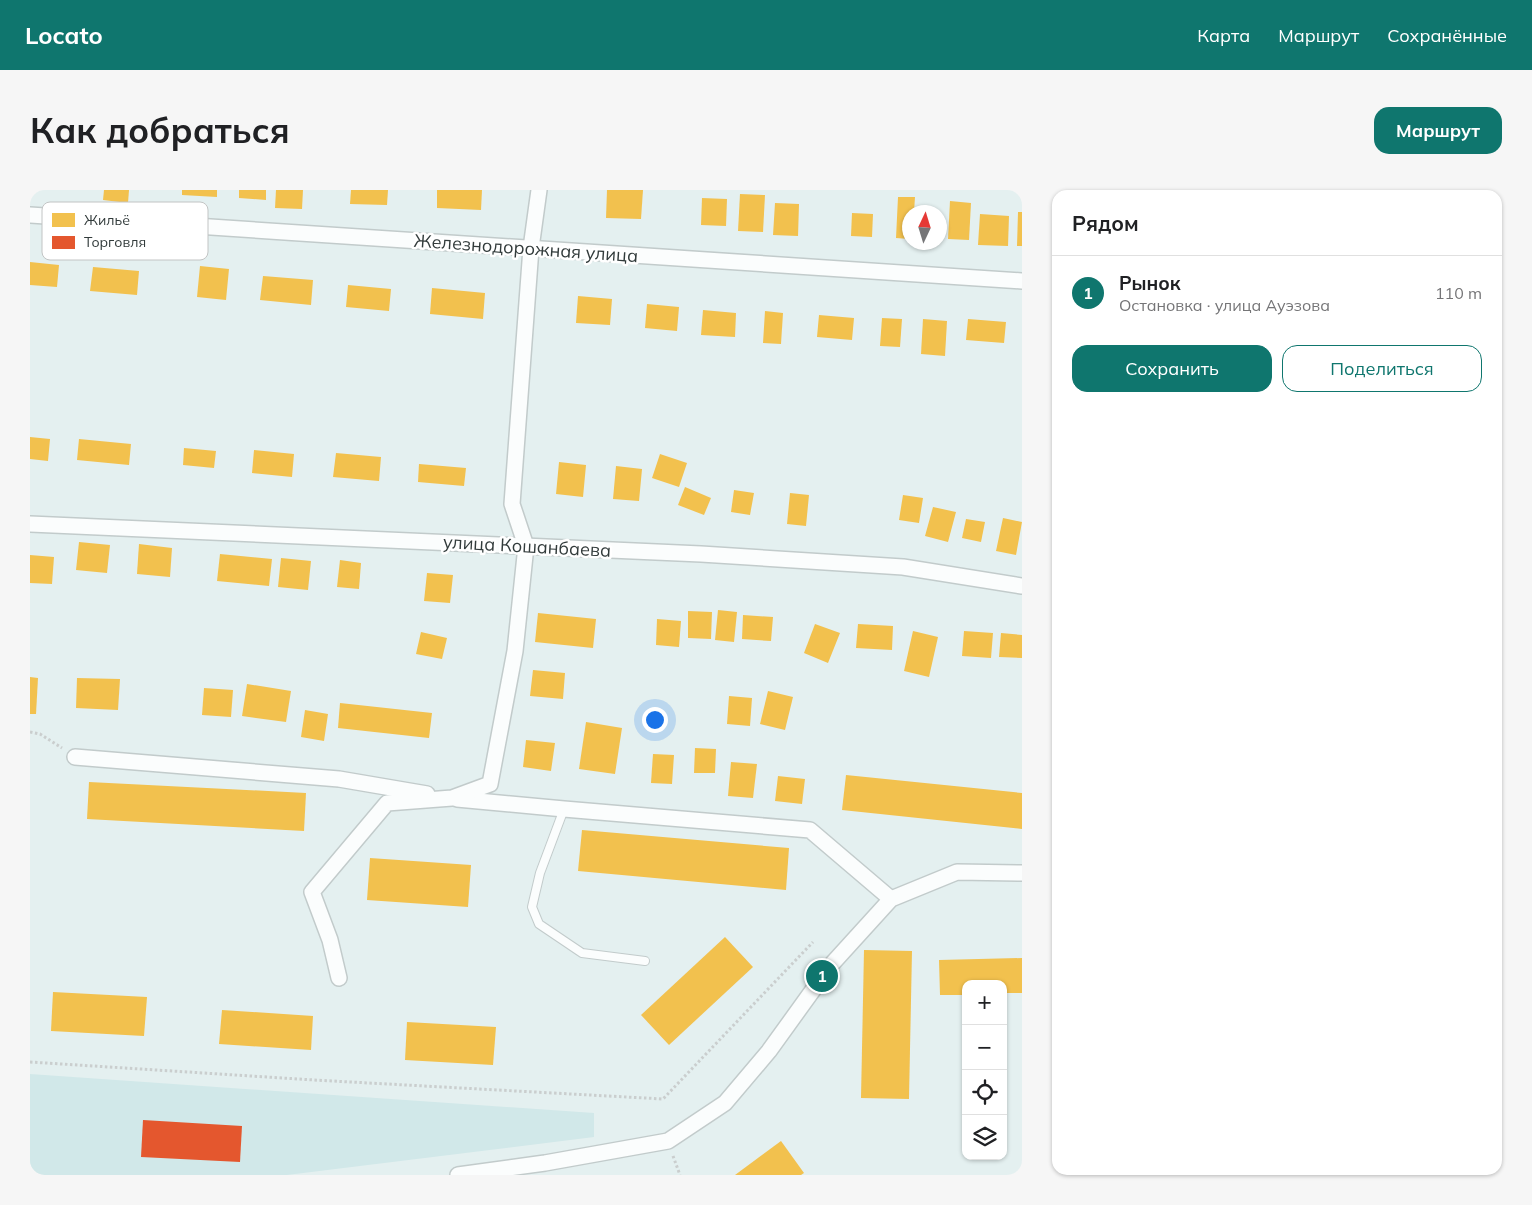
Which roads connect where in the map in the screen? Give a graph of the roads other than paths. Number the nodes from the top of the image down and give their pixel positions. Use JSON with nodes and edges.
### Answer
{"nodes":[{"id":1,"x":539,"y":190,"type":"edge"},
{"id":2,"x":208,"y":227,"type":"edge"},
{"id":3,"x":531,"y":248,"type":"junction"},
{"id":4,"x":1022,"y":281,"type":"edge"},
{"id":5,"x":30,"y":524,"type":"edge"},
{"id":6,"x":526,"y":546,"type":"junction"},
{"id":7,"x":1022,"y":586,"type":"edge"},
{"id":8,"x":75,"y":757,"type":"road end"},
{"id":9,"x":452,"y":798,"type":"junction"},
{"id":10,"x":564,"y":809,"type":"junction"},
{"id":11,"x":1022,"y":873,"type":"edge"},
{"id":12,"x":891,"y":899,"type":"junction"},
{"id":13,"x":645,"y":961,"type":"dead end"},
{"id":14,"x":339,"y":978,"type":"dead end"},
{"id":15,"x":458,"y":1175,"type":"edge"}],
"edges":[{"from":1,"to":3,"type":"street"},
{"from":2,"to":3,"type":"street","name":"Железнодорожная улица"},
{"from":3,"to":4,"type":"street","name":"Железнодорожная улица"},
{"from":3,"to":6,"type":"street"},
{"from":5,"to":6,"type":"street","name":"улица Кошанбаева"},
{"from":6,"to":7,"type":"street","name":"улица Кошанбаева"},
{"from":6,"to":9,"type":"street"},
{"from":8,"to":9,"type":"street"},
{"from":9,"to":10,"type":"street"},
{"from":9,"to":14,"type":"street"},
{"from":10,"to":12,"type":"street"},
{"from":10,"to":13,"type":"lane"},
{"from":11,"to":12,"type":"street"},
{"from":12,"to":15,"type":"street"}]}
